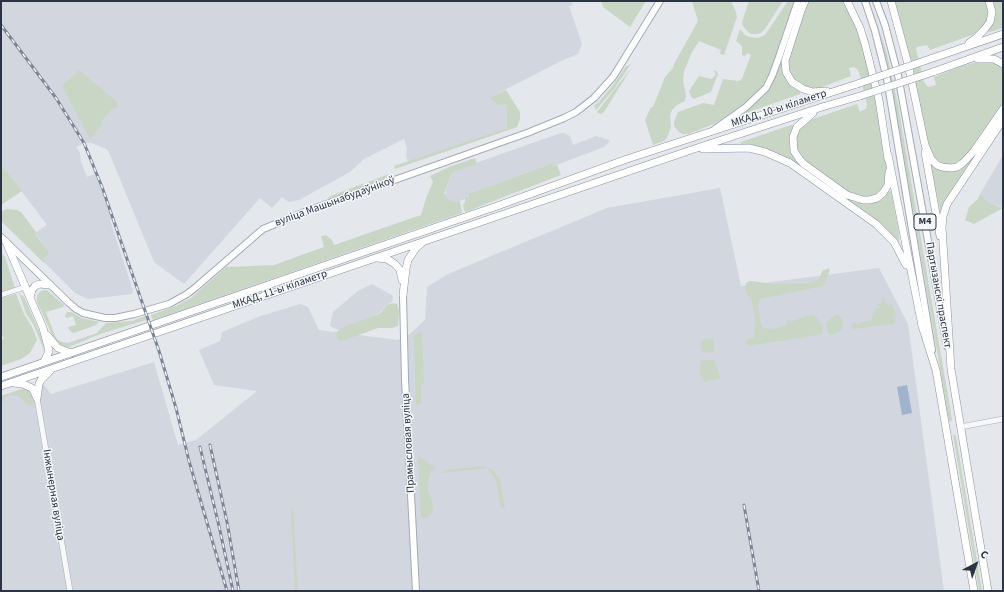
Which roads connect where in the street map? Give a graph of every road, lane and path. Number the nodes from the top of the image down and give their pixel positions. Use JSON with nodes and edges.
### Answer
{"nodes":[{"id":1,"x":660,"y":1,"type":"edge"},
{"id":2,"x":798,"y":1,"type":"edge"},
{"id":3,"x":805,"y":1,"type":"edge"},
{"id":4,"x":846,"y":1,"type":"edge"},
{"id":5,"x":851,"y":1,"type":"edge"},
{"id":6,"x":865,"y":1,"type":"edge"},
{"id":7,"x":876,"y":1,"type":"edge"},
{"id":8,"x":988,"y":1,"type":"edge"},
{"id":9,"x":891,"y":3,"type":"edge"},
{"id":10,"x":860,"y":28,"type":"junction"},
{"id":11,"x":1003,"y":34,"type":"edge"},
{"id":12,"x":1003,"y":47,"type":"edge"},
{"id":13,"x":958,"y":49,"type":"junction"},
{"id":14,"x":1003,"y":64,"type":"edge"},
{"id":15,"x":934,"y":71,"type":"junction"},
{"id":16,"x":840,"y":89,"type":"junction"},
{"id":17,"x":822,"y":107,"type":"junction"},
{"id":18,"x":1003,"y":109,"type":"edge"},
{"id":19,"x":919,"y":120,"type":"junction"},
{"id":20,"x":1003,"y":120,"type":"edge"},
{"id":21,"x":708,"y":133,"type":"junction"},
{"id":22,"x":694,"y":149,"type":"junction"},
{"id":23,"x":888,"y":155,"type":"junction"},
{"id":24,"x":556,"y":186,"type":"joint"},
{"id":25,"x":560,"y":194,"type":"joint"},
{"id":26,"x":4,"y":239,"type":"edge"},
{"id":27,"x":426,"y":240,"type":"junction"},
{"id":28,"x":943,"y":250,"type":"junction"},
{"id":29,"x":373,"y":258,"type":"junction"},
{"id":30,"x":912,"y":281,"type":"junction"},
{"id":31,"x":50,"y":284,"type":"junction"},
{"id":32,"x":25,"y":287,"type":"junction"},
{"id":33,"x":1,"y":294,"type":"edge"},
{"id":34,"x":403,"y":295,"type":"junction"},
{"id":35,"x":30,"y":297,"type":"junction"},
{"id":36,"x":43,"y":328,"type":"junction"},
{"id":37,"x":72,"y":353,"type":"junction"},
{"id":38,"x":44,"y":362,"type":"junction"},
{"id":39,"x":53,"y":368,"type":"junction"},
{"id":40,"x":951,"y":369,"type":"junction"},
{"id":41,"x":936,"y":370,"type":"junction"},
{"id":42,"x":1,"y":377,"type":"edge"},
{"id":43,"x":12,"y":383,"type":"junction"},
{"id":44,"x":1,"y":386,"type":"edge"},
{"id":45,"x":37,"y":398,"type":"junction"},
{"id":46,"x":1002,"y":419,"type":"edge"},
{"id":47,"x":960,"y":427,"type":"junction"},
{"id":48,"x":70,"y":591,"type":"edge"},
{"id":49,"x":416,"y":591,"type":"edge"},
{"id":50,"x":974,"y":591,"type":"edge"},
{"id":51,"x":988,"y":591,"type":"edge"}],
"edges":[{"from":1,"to":31,"type":"main road","name":"вуліца Машынабудаўнікоў"},
{"from":2,"to":21,"type":"main road"},
{"from":3,"to":16,"type":"highway"},
{"from":4,"to":10,"type":"highway"},
{"from":5,"to":10,"type":"main road"},
{"from":6,"to":41,"type":"main road","name":"Партызанскі праспект","number":"М4"},
{"from":7,"to":40,"type":"main road","name":"Партызанскі праспект","number":"М4"},
{"from":8,"to":13,"type":"highway"},
{"from":9,"to":19,"type":"highway"},
{"from":10,"to":23,"type":"highway"},
{"from":11,"to":13,"type":"highway","name":"МКАД, 10-ы кіламетр"},
{"from":12,"to":15,"type":"highway","name":"МКАД, 10-ы кіламетр"},
{"from":13,"to":16,"type":"highway","name":"МКАД, 10-ы кіламетр","bridge":true},
{"from":14,"to":15,"type":"highway"},
{"from":15,"to":17,"type":"highway","name":"МКАД, 10-ы кіламетр","bridge":true},
{"from":16,"to":21,"type":"highway","name":"МКАД, 10-ы кіламетр"},
{"from":17,"to":22,"type":"highway","name":"МКАД, 10-ы кіламетр"},
{"from":17,"to":23,"type":"highway"},
{"from":18,"to":19,"type":"highway"},
{"from":19,"to":28,"type":"highway"},
{"from":20,"to":28,"type":"highway"},
{"from":21,"to":24,"type":"highway","name":"МКАД, 10-ы кіламетр"},
{"from":22,"to":25,"type":"highway","name":"МКАД, 10-ы кіламетр"},
{"from":22,"to":30,"type":"highway"},
{"from":23,"to":30,"type":"highway"},
{"from":24,"to":37,"type":"highway","name":"МКАД, 11-ы кіламетр"},
{"from":25,"to":27,"type":"highway","name":"МКАД, 11-ы кіламетр"},
{"from":26,"to":31,"type":"main road","name":"вуліца Машынабудаўнікоў"},
{"from":26,"to":32,"type":"highway"},
{"from":27,"to":29,"type":"highway","name":"МКАД, 11-ы кіламетр"},
{"from":27,"to":34,"type":"highway"},
{"from":28,"to":40,"type":"highway"},
{"from":29,"to":34,"type":"highway"},
{"from":29,"to":39,"type":"highway","name":"МКАД, 11-ы кіламетр"},
{"from":30,"to":41,"type":"highway"},
{"from":31,"to":35,"type":"highway"},
{"from":32,"to":33,"type":"street"},
{"from":32,"to":35,"type":"highway"},
{"from":34,"to":49,"type":"main road","name":"Прамысловая вуліца"},
{"from":35,"to":36,"type":"highway"},
{"from":36,"to":37,"type":"highway"},
{"from":36,"to":38,"type":"highway"},
{"from":37,"to":38,"type":"highway","name":"МКАД, 11-ы кіламетр"},
{"from":38,"to":42,"type":"highway","name":"МКАД, 11-ы кіламетр"},
{"from":39,"to":43,"type":"highway","name":"МКАД, 11-ы кіламетр"},
{"from":39,"to":45,"type":"highway"},
{"from":40,"to":47,"type":"highway","name":"Партызанскі праспект","number":"М4"},
{"from":41,"to":50,"type":"highway","name":"Партызанскі праспект","number":"М4"},
{"from":43,"to":44,"type":"highway","name":"МКАД, 11-ы кіламетр"},
{"from":43,"to":45,"type":"highway"},
{"from":45,"to":48,"type":"street","name":"Інжынерная вуліца"},
{"from":46,"to":47,"type":"street"},
{"from":47,"to":51,"type":"highway","name":"Партызанскі праспект","number":"М4"}]}
